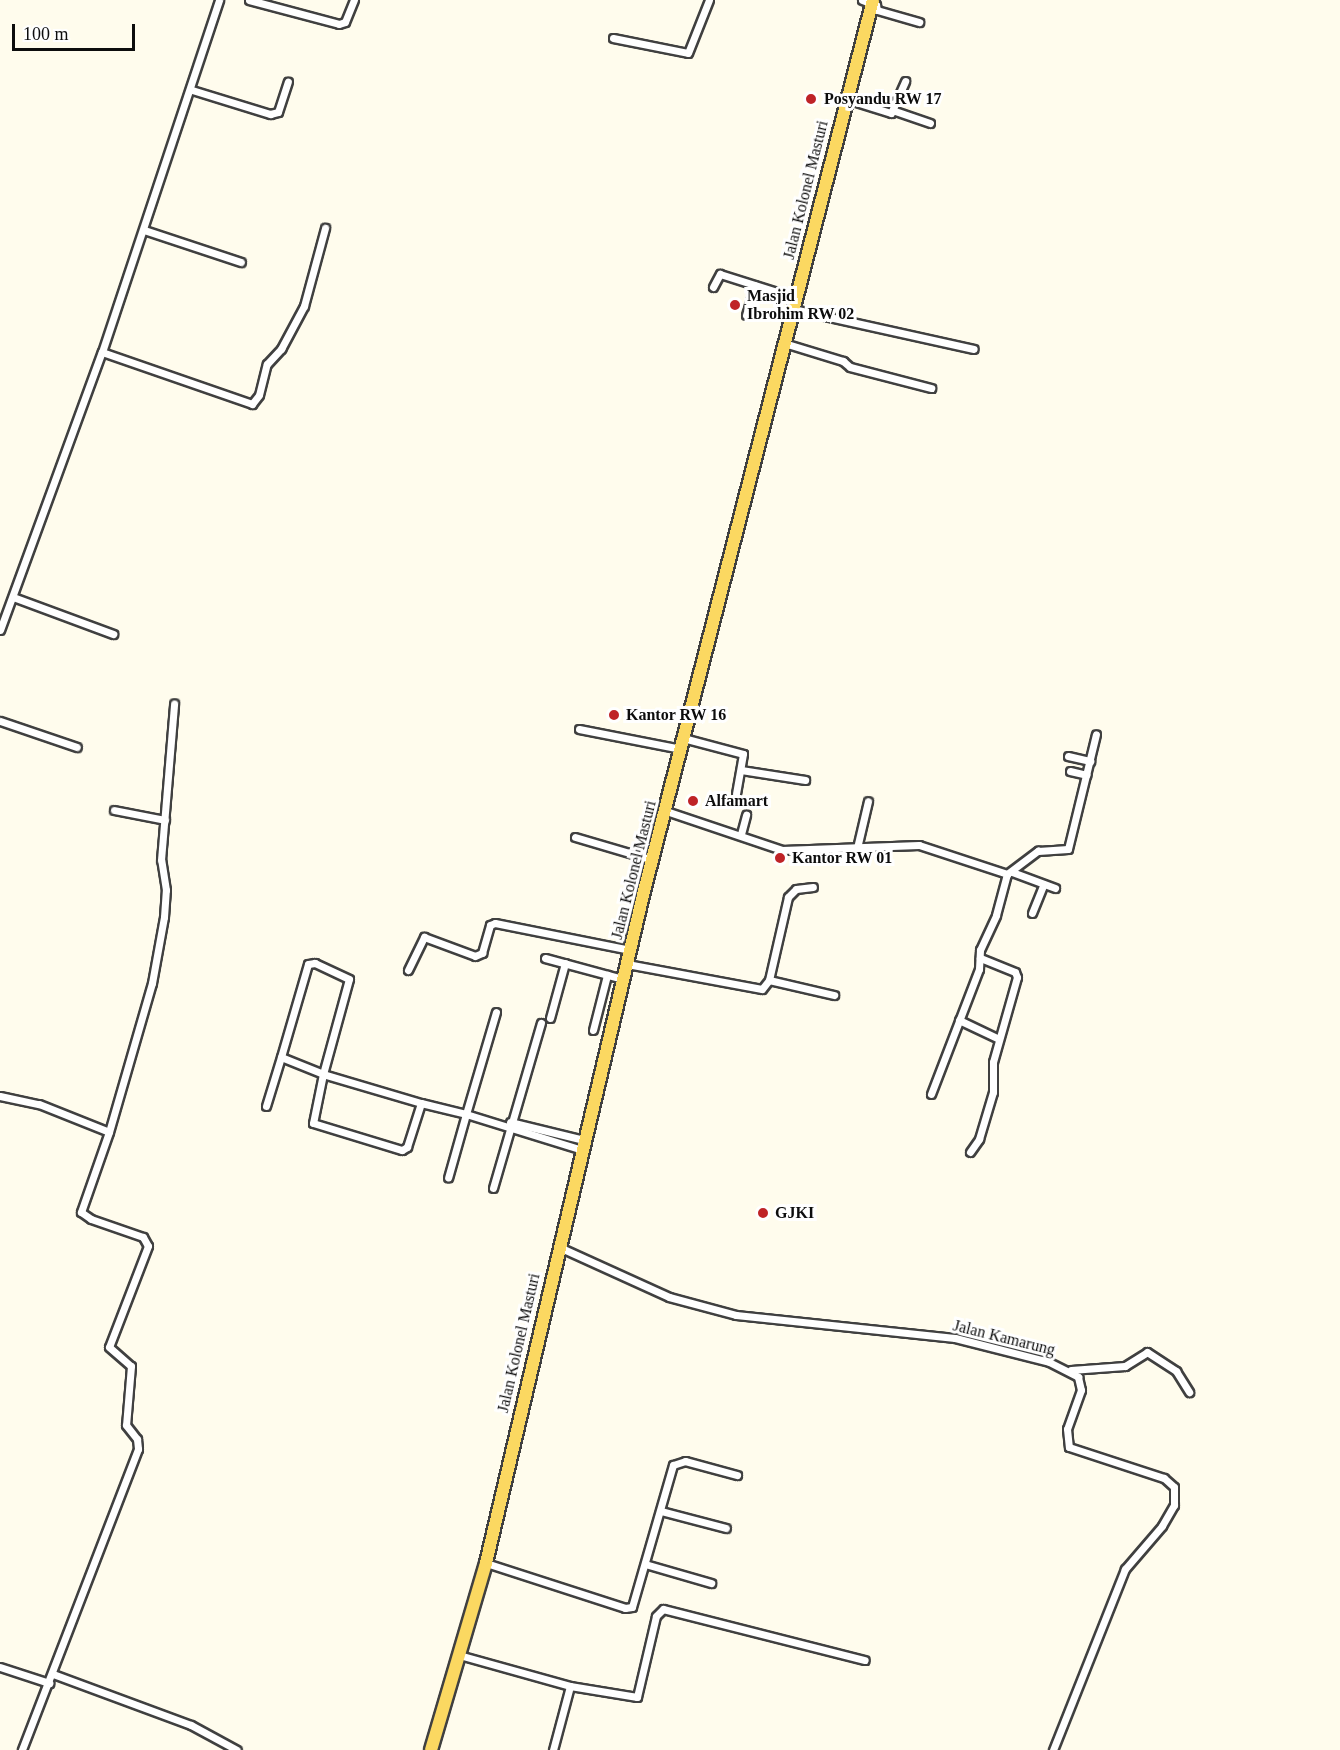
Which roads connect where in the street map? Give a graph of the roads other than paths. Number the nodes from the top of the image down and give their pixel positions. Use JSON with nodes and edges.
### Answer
{"nodes":[{"id":1,"x":219,"y":0,"type":"edge"},
{"id":2,"x":249,"y":0,"type":"edge"},
{"id":3,"x":354,"y":0,"type":"edge"},
{"id":4,"x":709,"y":0,"type":"edge"},
{"id":5,"x":869,"y":1,"type":"edge"},
{"id":6,"x":919,"y":22,"type":"dead end"},
{"id":7,"x":613,"y":38,"type":"dead end"},
{"id":8,"x":905,"y":81,"type":"dead end"},
{"id":9,"x":288,"y":82,"type":"dead end"},
{"id":10,"x":192,"y":90,"type":"junction"},
{"id":11,"x":846,"y":99,"type":"junction"},
{"id":12,"x":895,"y":111,"type":"junction"},
{"id":13,"x":930,"y":123,"type":"dead end"},
{"id":14,"x":325,"y":228,"type":"dead end"},
{"id":15,"x":144,"y":230,"type":"junction"},
{"id":16,"x":241,"y":262,"type":"dead end"},
{"id":17,"x":755,"y":285,"type":"junction"},
{"id":18,"x":713,"y":287,"type":"dead end"},
{"id":19,"x":795,"y":304,"type":"junction"},
{"id":20,"x":746,"y":315,"type":"dead end"},
{"id":21,"x":784,"y":343,"type":"junction"},
{"id":22,"x":974,"y":349,"type":"dead end"},
{"id":23,"x":102,"y":352,"type":"junction"},
{"id":24,"x":931,"y":388,"type":"dead end"},
{"id":25,"x":13,"y":597,"type":"junction"},
{"id":26,"x":0,"y":630,"type":"edge"},
{"id":27,"x":113,"y":634,"type":"dead end"},
{"id":28,"x":174,"y":704,"type":"dead end"},
{"id":29,"x":0,"y":721,"type":"edge"},
{"id":30,"x":579,"y":729,"type":"dead end"},
{"id":31,"x":1096,"y":734,"type":"dead end"},
{"id":32,"x":682,"y":744,"type":"junction"},
{"id":33,"x":77,"y":747,"type":"dead end"},
{"id":34,"x":1068,"y":756,"type":"dead end"},
{"id":35,"x":1090,"y":761,"type":"junction"},
{"id":36,"x":741,"y":770,"type":"junction"},
{"id":37,"x":1070,"y":771,"type":"dead end"},
{"id":38,"x":1087,"y":775,"type":"junction"},
{"id":39,"x":805,"y":780,"type":"dead end"},
{"id":40,"x":736,"y":793,"type":"dead end"},
{"id":41,"x":868,"y":801,"type":"dead end"},
{"id":42,"x":114,"y":810,"type":"dead end"},
{"id":43,"x":666,"y":811,"type":"junction"},
{"id":44,"x":746,"y":815,"type":"dead end"},
{"id":45,"x":165,"y":820,"type":"junction"},
{"id":46,"x":741,"y":834,"type":"junction"},
{"id":47,"x":575,"y":837,"type":"dead end"},
{"id":48,"x":857,"y":848,"type":"junction"},
{"id":49,"x":653,"y":860,"type":"junction"},
{"id":50,"x":1009,"y":873,"type":"junction"},
{"id":51,"x":1044,"y":884,"type":"junction"},
{"id":52,"x":813,"y":887,"type":"dead end"},
{"id":53,"x":1055,"y":888,"type":"dead end"},
{"id":54,"x":1032,"y":913,"type":"dead end"},
{"id":55,"x":630,"y":950,"type":"junction"},
{"id":56,"x":545,"y":958,"type":"dead end"},
{"id":57,"x":980,"y":958,"type":"junction"},
{"id":58,"x":565,"y":963,"type":"junction"},
{"id":59,"x":627,"y":964,"type":"junction"},
{"id":60,"x":408,"y":970,"type":"dead end"},
{"id":61,"x":607,"y":975,"type":"junction"},
{"id":62,"x":769,"y":981,"type":"junction"},
{"id":63,"x":605,"y":983,"type":"junction"},
{"id":64,"x":622,"y":983,"type":"junction"},
{"id":65,"x":834,"y":995,"type":"dead end"},
{"id":66,"x":496,"y":1012,"type":"dead end"},
{"id":67,"x":550,"y":1018,"type":"dead end"},
{"id":68,"x":959,"y":1020,"type":"junction"},
{"id":69,"x":541,"y":1023,"type":"dead end"},
{"id":70,"x":593,"y":1030,"type":"dead end"},
{"id":71,"x":999,"y":1039,"type":"junction"},
{"id":72,"x":280,"y":1058,"type":"junction"},
{"id":73,"x":323,"y":1074,"type":"junction"},
{"id":74,"x":931,"y":1094,"type":"dead end"},
{"id":75,"x":0,"y":1096,"type":"edge"},
{"id":76,"x":421,"y":1103,"type":"junction"},
{"id":77,"x":266,"y":1106,"type":"dead end"},
{"id":78,"x":466,"y":1114,"type":"junction"},
{"id":79,"x":513,"y":1122,"type":"junction"},
{"id":80,"x":508,"y":1127,"type":"junction"},
{"id":81,"x":109,"y":1132,"type":"junction"},
{"id":82,"x":583,"y":1145,"type":"junction"},
{"id":83,"x":970,"y":1152,"type":"dead end"},
{"id":84,"x":448,"y":1178,"type":"dead end"},
{"id":85,"x":493,"y":1188,"type":"dead end"},
{"id":86,"x":559,"y":1246,"type":"junction"},
{"id":87,"x":1071,"y":1370,"type":"junction"},
{"id":88,"x":1189,"y":1392,"type":"dead end"},
{"id":89,"x":737,"y":1475,"type":"dead end"},
{"id":90,"x":661,"y":1511,"type":"junction"},
{"id":91,"x":726,"y":1528,"type":"dead end"},
{"id":92,"x":486,"y":1563,"type":"junction"},
{"id":93,"x":645,"y":1564,"type":"junction"},
{"id":94,"x":711,"y":1583,"type":"dead end"},
{"id":95,"x":459,"y":1655,"type":"junction"},
{"id":96,"x":865,"y":1659,"type":"dead end"},
{"id":97,"x":0,"y":1667,"type":"edge"},
{"id":98,"x":53,"y":1674,"type":"junction"},
{"id":99,"x":49,"y":1683,"type":"junction"},
{"id":100,"x":570,"y":1686,"type":"junction"},
{"id":101,"x":22,"y":1750,"type":"edge"},
{"id":102,"x":237,"y":1750,"type":"edge"},
{"id":103,"x":431,"y":1750,"type":"edge"},
{"id":104,"x":553,"y":1750,"type":"edge"},
{"id":105,"x":1053,"y":1750,"type":"edge"}],
"edges":[{"from":1,"to":10,"type":"street"},
{"from":2,"to":3,"type":"street"},
{"from":4,"to":7,"type":"street"},
{"from":5,"to":6,"type":"street"},
{"from":5,"to":11,"type":"main road","name":"Jalan Kolonel Masturi"},
{"from":8,"to":12,"type":"street"},
{"from":9,"to":10,"type":"street"},
{"from":10,"to":15,"type":"street"},
{"from":11,"to":12,"type":"street"},
{"from":11,"to":19,"type":"main road","name":"Jalan Kolonel Masturi"},
{"from":12,"to":13,"type":"street"},
{"from":14,"to":23,"type":"street"},
{"from":15,"to":16,"type":"street"},
{"from":15,"to":23,"type":"street"},
{"from":17,"to":18,"type":"street"},
{"from":17,"to":19,"type":"street"},
{"from":17,"to":20,"type":"street"},
{"from":19,"to":21,"type":"main road","name":"Jalan Kolonel Masturi"},
{"from":19,"to":22,"type":"street"},
{"from":21,"to":24,"type":"street"},
{"from":21,"to":32,"type":"main road","name":"Jalan Kolonel Masturi"},
{"from":23,"to":25,"type":"street"},
{"from":25,"to":26,"type":"street"},
{"from":25,"to":27,"type":"street"},
{"from":28,"to":45,"type":"street"},
{"from":29,"to":33,"type":"street"},
{"from":30,"to":32,"type":"street"},
{"from":31,"to":35,"type":"street"},
{"from":32,"to":36,"type":"street"},
{"from":32,"to":43,"type":"main road","name":"Jalan Kolonel Masturi"},
{"from":34,"to":35,"type":"street"},
{"from":35,"to":38,"type":"street"},
{"from":36,"to":39,"type":"street"},
{"from":36,"to":40,"type":"street"},
{"from":37,"to":38,"type":"street"},
{"from":38,"to":50,"type":"street"},
{"from":41,"to":48,"type":"street"},
{"from":42,"to":45,"type":"street"},
{"from":43,"to":46,"type":"street"},
{"from":43,"to":49,"type":"main road","name":"Jalan Kolonel Masturi"},
{"from":44,"to":46,"type":"street"},
{"from":45,"to":81,"type":"street"},
{"from":46,"to":48,"type":"street"},
{"from":47,"to":49,"type":"street"},
{"from":48,"to":50,"type":"street"},
{"from":49,"to":55,"type":"main road","name":"Jalan Kolonel Masturi"},
{"from":50,"to":51,"type":"street"},
{"from":50,"to":57,"type":"street"},
{"from":51,"to":53,"type":"street"},
{"from":51,"to":54,"type":"street"},
{"from":52,"to":62,"type":"street"},
{"from":55,"to":59,"type":"main road","name":"Jalan Kolonel Masturi"},
{"from":55,"to":60,"type":"street"},
{"from":56,"to":58,"type":"street"},
{"from":57,"to":68,"type":"street"},
{"from":57,"to":71,"type":"street"},
{"from":58,"to":61,"type":"street"},
{"from":58,"to":67,"type":"street"},
{"from":59,"to":62,"type":"street"},
{"from":59,"to":64,"type":"main road","name":"Jalan Kolonel Masturi"},
{"from":61,"to":63,"type":"street"},
{"from":61,"to":64,"type":"street"},
{"from":62,"to":65,"type":"street"},
{"from":63,"to":64,"type":"street"},
{"from":63,"to":70,"type":"street"},
{"from":64,"to":82,"type":"main road","name":"Jalan Kolonel Masturi"},
{"from":66,"to":78,"type":"street"},
{"from":68,"to":71,"type":"street"},
{"from":68,"to":74,"type":"street"},
{"from":69,"to":79,"type":"street"},
{"from":71,"to":83,"type":"street"},
{"from":72,"to":73,"type":"street"},
{"from":72,"to":73,"type":"street"},
{"from":72,"to":77,"type":"street"},
{"from":73,"to":76,"type":"street"},
{"from":73,"to":76,"type":"street"},
{"from":75,"to":81,"type":"street"},
{"from":76,"to":78,"type":"street"},
{"from":78,"to":80,"type":"street"},
{"from":78,"to":84,"type":"street"},
{"from":79,"to":80,"type":"street"},
{"from":79,"to":82,"type":"street"},
{"from":80,"to":82,"type":"street"},
{"from":80,"to":85,"type":"street"},
{"from":81,"to":98,"type":"street"},
{"from":82,"to":86,"type":"main road","name":"Jalan Kolonel Masturi"},
{"from":86,"to":87,"type":"street","name":"Jalan Kamarung"},
{"from":86,"to":92,"type":"main road","name":"Jalan Kolonel Masturi"},
{"from":87,"to":88,"type":"street"},
{"from":87,"to":105,"type":"street","name":"Jalan Kamarung"},
{"from":89,"to":90,"type":"street"},
{"from":90,"to":91,"type":"street"},
{"from":90,"to":93,"type":"street"},
{"from":92,"to":93,"type":"street"},
{"from":92,"to":95,"type":"main road","name":"Jalan Kolonel Masturi"},
{"from":93,"to":94,"type":"street"},
{"from":95,"to":100,"type":"street"},
{"from":95,"to":103,"type":"main road","name":"Jalan Kolonel Masturi"},
{"from":96,"to":100,"type":"street"},
{"from":97,"to":99,"type":"street"},
{"from":98,"to":99,"type":"street"},
{"from":98,"to":102,"type":"street"},
{"from":99,"to":101,"type":"street"},
{"from":100,"to":104,"type":"street"}]}
